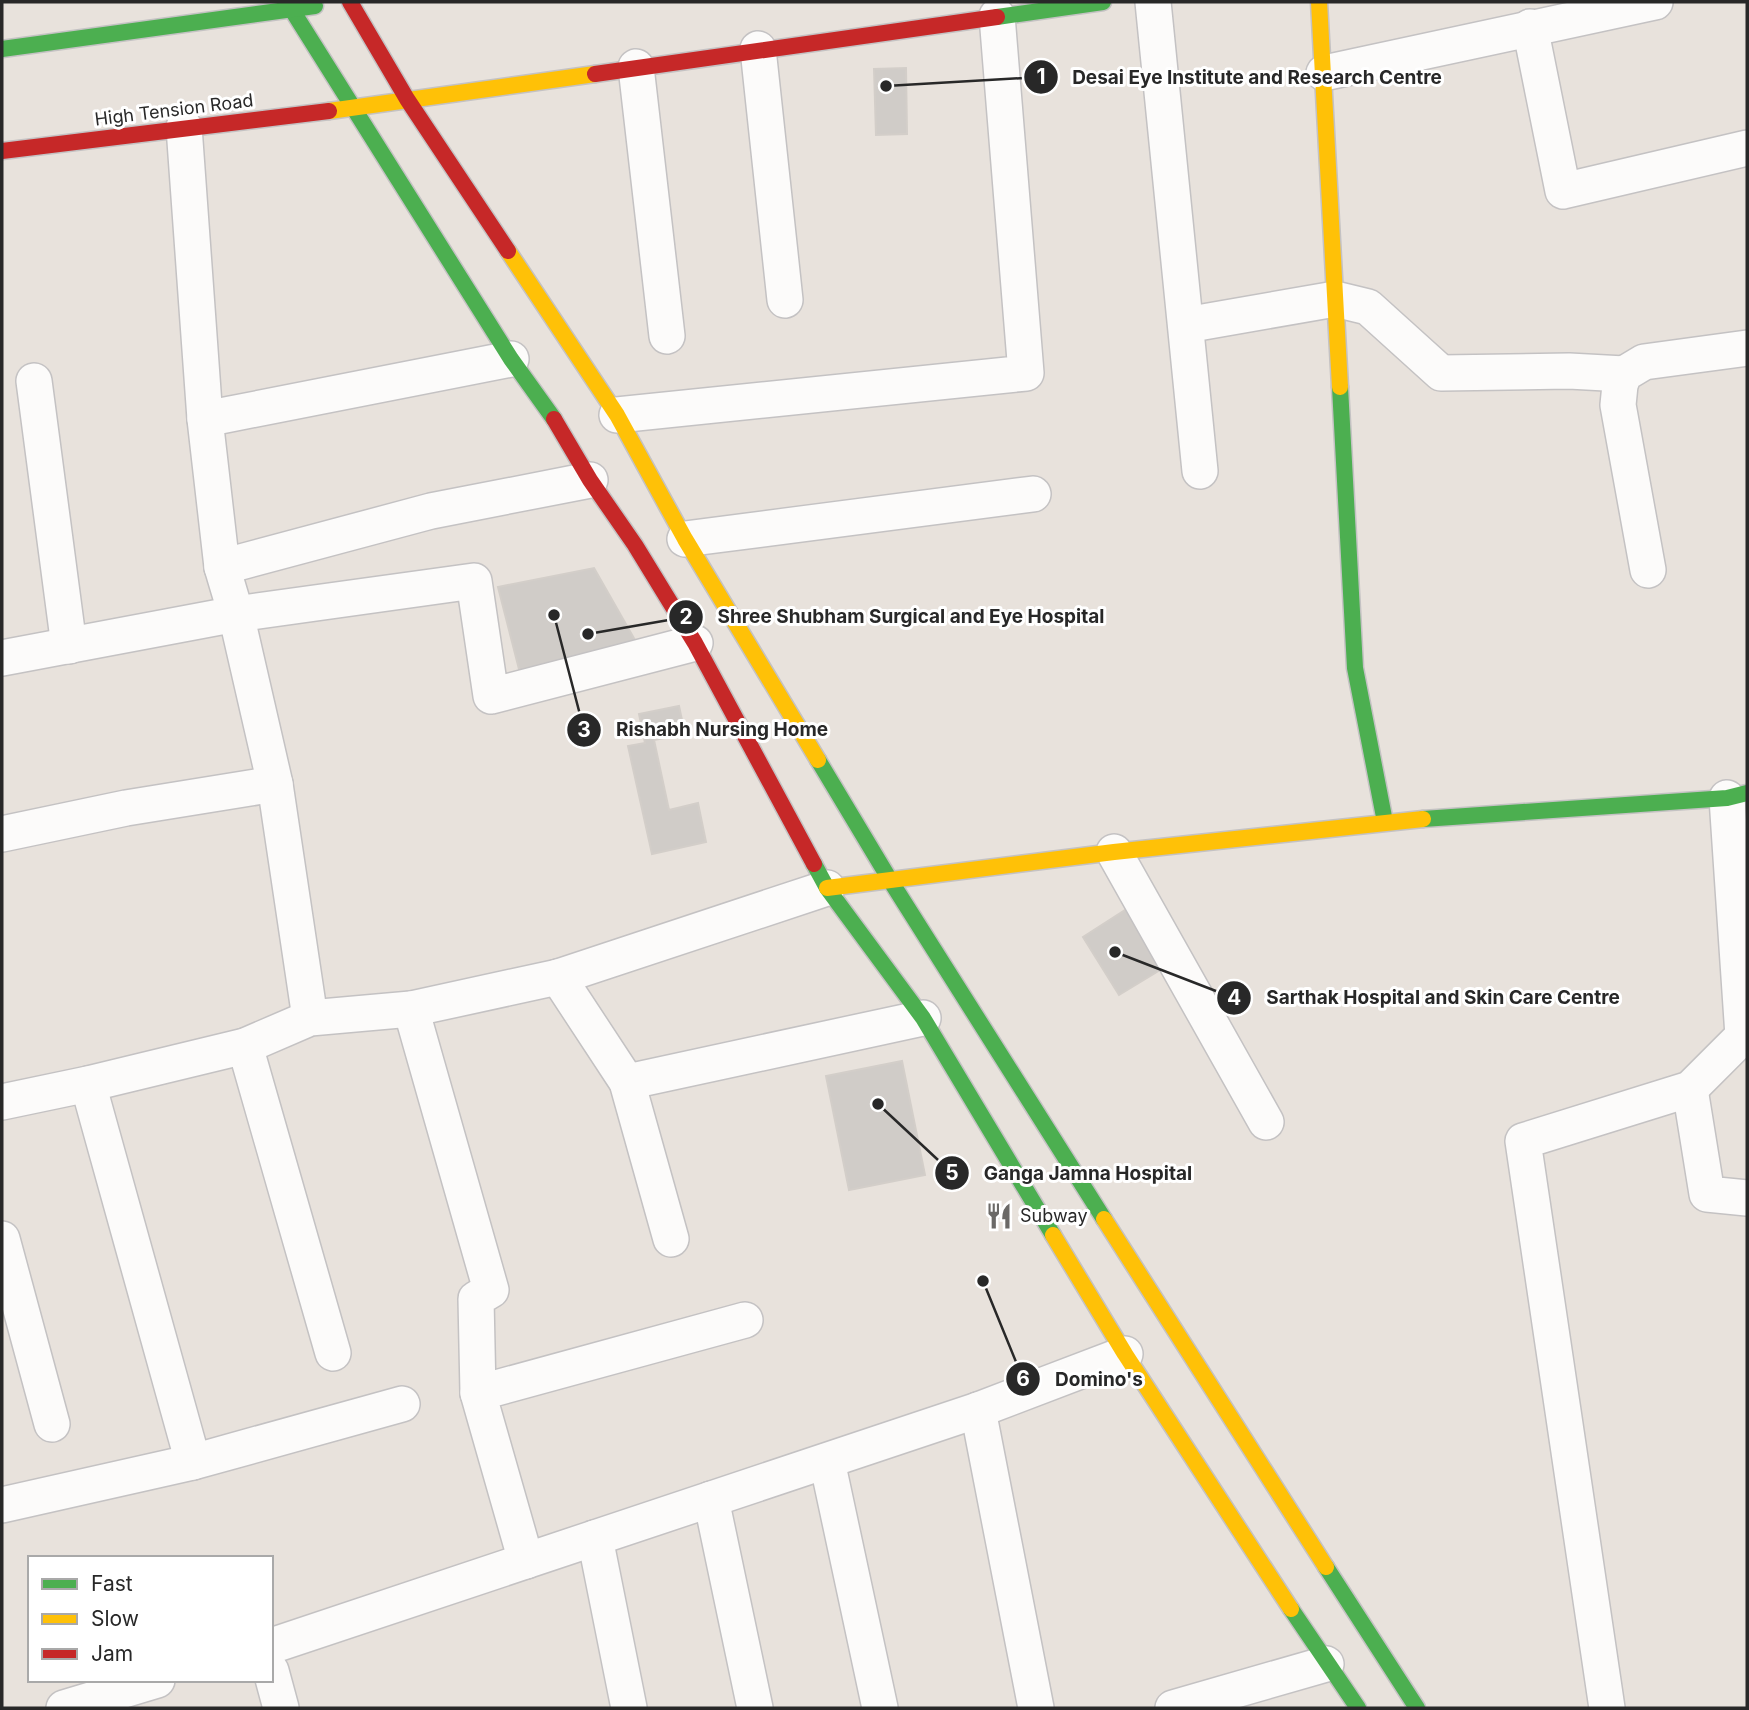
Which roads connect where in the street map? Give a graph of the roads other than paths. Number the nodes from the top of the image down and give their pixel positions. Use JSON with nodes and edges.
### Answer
{"nodes":[{"id":1,"x":1103,"y":2,"type":"edge"},
{"id":2,"x":1153,"y":2,"type":"edge"},
{"id":3,"x":1319,"y":2,"type":"edge"},
{"id":4,"x":1655,"y":2,"type":"edge"},
{"id":5,"x":340,"y":3,"type":"edge"},
{"id":6,"x":289,"y":6,"type":"edge"},
{"id":7,"x":997,"y":16,"type":"junction"},
{"id":8,"x":1531,"y":27,"type":"junction"},
{"id":9,"x":2,"y":49,"type":"edge"},
{"id":10,"x":758,"y":49,"type":"junction"},
{"id":11,"x":636,"y":66,"type":"junction"},
{"id":12,"x":1324,"y":72,"type":"junction"},
{"id":13,"x":407,"y":99,"type":"junction"},
{"id":14,"x":352,"y":108,"type":"junction"},
{"id":15,"x":184,"y":127,"type":"junction"},
{"id":16,"x":1747,"y":148,"type":"edge"},
{"id":17,"x":2,"y":151,"type":"edge"},
{"id":18,"x":1335,"y":299,"type":"junction"},
{"id":19,"x":785,"y":300,"type":"dead end"},
{"id":20,"x":1186,"y":325,"type":"junction"},
{"id":21,"x":667,"y":335,"type":"dead end"},
{"id":22,"x":1747,"y":348,"type":"edge"},
{"id":23,"x":511,"y":359,"type":"junction"},
{"id":24,"x":1624,"y":374,"type":"junction"},
{"id":25,"x":34,"y":382,"type":"dead end"},
{"id":26,"x":617,"y":415,"type":"junction"},
{"id":27,"x":205,"y":419,"type":"junction"},
{"id":28,"x":1200,"y":471,"type":"dead end"},
{"id":29,"x":590,"y":480,"type":"junction"},
{"id":30,"x":1033,"y":494,"type":"dead end"},
{"id":31,"x":685,"y":540,"type":"junction"},
{"id":32,"x":222,"y":567,"type":"junction"},
{"id":33,"x":1648,"y":570,"type":"dead end"},
{"id":34,"x":236,"y":614,"type":"junction"},
{"id":35,"x":695,"y":643,"type":"junction"},
{"id":36,"x":69,"y":646,"type":"junction"},
{"id":37,"x":2,"y":658,"type":"edge"},
{"id":38,"x":275,"y":784,"type":"junction"},
{"id":39,"x":1737,"y":795,"type":"edge"},
{"id":40,"x":1385,"y":822,"type":"junction"},
{"id":41,"x":2,"y":834,"type":"edge"},
{"id":42,"x":1114,"y":852,"type":"junction"},
{"id":43,"x":890,"y":880,"type":"junction"},
{"id":44,"x":827,"y":888,"type":"junction"},
{"id":45,"x":558,"y":977,"type":"junction"},
{"id":46,"x":411,"y":1009,"type":"junction"},
{"id":47,"x":310,"y":1018,"type":"junction"},
{"id":48,"x":923,"y":1018,"type":"junction"},
{"id":49,"x":245,"y":1046,"type":"junction"},
{"id":50,"x":626,"y":1082,"type":"junction"},
{"id":51,"x":88,"y":1084,"type":"junction"},
{"id":52,"x":1690,"y":1089,"type":"junction"},
{"id":53,"x":2,"y":1102,"type":"edge"},
{"id":54,"x":1266,"y":1122,"type":"dead end"},
{"id":55,"x":1747,"y":1198,"type":"edge"},
{"id":56,"x":2,"y":1239,"type":"edge"},
{"id":57,"x":671,"y":1239,"type":"dead end"},
{"id":58,"x":745,"y":1320,"type":"dead end"},
{"id":59,"x":333,"y":1353,"type":"dead end"},
{"id":60,"x":1125,"y":1354,"type":"junction"},
{"id":61,"x":478,"y":1393,"type":"junction"},
{"id":62,"x":402,"y":1404,"type":"dead end"},
{"id":63,"x":978,"y":1410,"type":"junction"},
{"id":64,"x":52,"y":1424,"type":"dead end"},
{"id":65,"x":827,"y":1461,"type":"junction"},
{"id":66,"x":193,"y":1462,"type":"junction"},
{"id":67,"x":711,"y":1499,"type":"junction"},
{"id":68,"x":2,"y":1505,"type":"edge"},
{"id":69,"x":596,"y":1538,"type":"junction"},
{"id":70,"x":526,"y":1561,"type":"junction"},
{"id":71,"x":273,"y":1645,"type":"edge"},
{"id":72,"x":1326,"y":1664,"type":"junction"},
{"id":73,"x":273,"y":1678,"type":"edge"},
{"id":74,"x":143,"y":1692,"type":"edge"},
{"id":75,"x":64,"y":1708,"type":"edge"},
{"id":76,"x":281,"y":1708,"type":"edge"},
{"id":77,"x":629,"y":1708,"type":"edge"},
{"id":78,"x":755,"y":1708,"type":"edge"},
{"id":79,"x":880,"y":1708,"type":"edge"},
{"id":80,"x":1036,"y":1708,"type":"edge"},
{"id":81,"x":1173,"y":1708,"type":"edge"},
{"id":82,"x":1358,"y":1708,"type":"edge"},
{"id":83,"x":1417,"y":1708,"type":"edge"},
{"id":84,"x":1607,"y":1708,"type":"edge"}],
"edges":[{"from":1,"to":7,"type":"main road","name":"High Tension Road"},
{"from":2,"to":20,"type":"street"},
{"from":3,"to":12,"type":"main road"},
{"from":4,"to":8,"type":"street"},
{"from":5,"to":6,"type":"main road"},
{"from":5,"to":13,"type":"main road"},
{"from":6,"to":9,"type":"main road"},
{"from":6,"to":14,"type":"main road"},
{"from":7,"to":10,"type":"main road","name":"High Tension Road"},
{"from":7,"to":26,"type":"street"},
{"from":8,"to":12,"type":"street"},
{"from":8,"to":16,"type":"street"},
{"from":10,"to":11,"type":"main road","name":"High Tension Road"},
{"from":10,"to":19,"type":"street"},
{"from":11,"to":13,"type":"main road","name":"High Tension Road"},
{"from":11,"to":21,"type":"street"},
{"from":12,"to":18,"type":"main road"},
{"from":13,"to":14,"type":"main road","name":"High Tension Road"},
{"from":13,"to":26,"type":"main road"},
{"from":14,"to":15,"type":"main road","name":"High Tension Road"},
{"from":14,"to":23,"type":"main road"},
{"from":15,"to":17,"type":"main road","name":"High Tension Road"},
{"from":15,"to":27,"type":"street"},
{"from":18,"to":20,"type":"street"},
{"from":18,"to":24,"type":"street"},
{"from":18,"to":40,"type":"main road"},
{"from":20,"to":28,"type":"street"},
{"from":22,"to":24,"type":"street"},
{"from":23,"to":27,"type":"street"},
{"from":23,"to":29,"type":"main road"},
{"from":24,"to":33,"type":"street"},
{"from":25,"to":36,"type":"street"},
{"from":26,"to":31,"type":"main road"},
{"from":27,"to":32,"type":"street"},
{"from":29,"to":32,"type":"street"},
{"from":29,"to":35,"type":"main road"},
{"from":30,"to":31,"type":"street"},
{"from":31,"to":43,"type":"main road"},
{"from":32,"to":34,"type":"street"},
{"from":34,"to":35,"type":"street"},
{"from":34,"to":36,"type":"street"},
{"from":34,"to":38,"type":"street"},
{"from":35,"to":44,"type":"main road"},
{"from":36,"to":37,"type":"street"},
{"from":38,"to":41,"type":"street"},
{"from":38,"to":47,"type":"street"},
{"from":39,"to":40,"type":"main road"},
{"from":39,"to":52,"type":"street"},
{"from":40,"to":42,"type":"main road"},
{"from":42,"to":43,"type":"main road"},
{"from":42,"to":54,"type":"street"},
{"from":43,"to":44,"type":"main road"},
{"from":43,"to":83,"type":"main road"},
{"from":44,"to":45,"type":"street"},
{"from":44,"to":48,"type":"main road"},
{"from":45,"to":46,"type":"street"},
{"from":45,"to":50,"type":"street"},
{"from":46,"to":47,"type":"street"},
{"from":46,"to":61,"type":"street"},
{"from":47,"to":49,"type":"street"},
{"from":48,"to":50,"type":"street"},
{"from":48,"to":60,"type":"main road"},
{"from":49,"to":51,"type":"street"},
{"from":49,"to":59,"type":"street"},
{"from":50,"to":57,"type":"street"},
{"from":51,"to":53,"type":"street"},
{"from":51,"to":66,"type":"street"},
{"from":52,"to":55,"type":"street"},
{"from":52,"to":84,"type":"street"},
{"from":56,"to":64,"type":"street"},
{"from":58,"to":61,"type":"street"},
{"from":60,"to":63,"type":"street"},
{"from":60,"to":72,"type":"main road"},
{"from":61,"to":70,"type":"street"},
{"from":62,"to":66,"type":"street"},
{"from":63,"to":65,"type":"street"},
{"from":63,"to":80,"type":"street"},
{"from":65,"to":67,"type":"street"},
{"from":65,"to":79,"type":"street"},
{"from":66,"to":68,"type":"street"},
{"from":67,"to":69,"type":"street"},
{"from":67,"to":78,"type":"street"},
{"from":69,"to":70,"type":"street"},
{"from":69,"to":77,"type":"street"},
{"from":70,"to":71,"type":"street"},
{"from":72,"to":81,"type":"street"},
{"from":72,"to":82,"type":"main road"},
{"from":73,"to":76,"type":"street"},
{"from":74,"to":75,"type":"street"}]}
